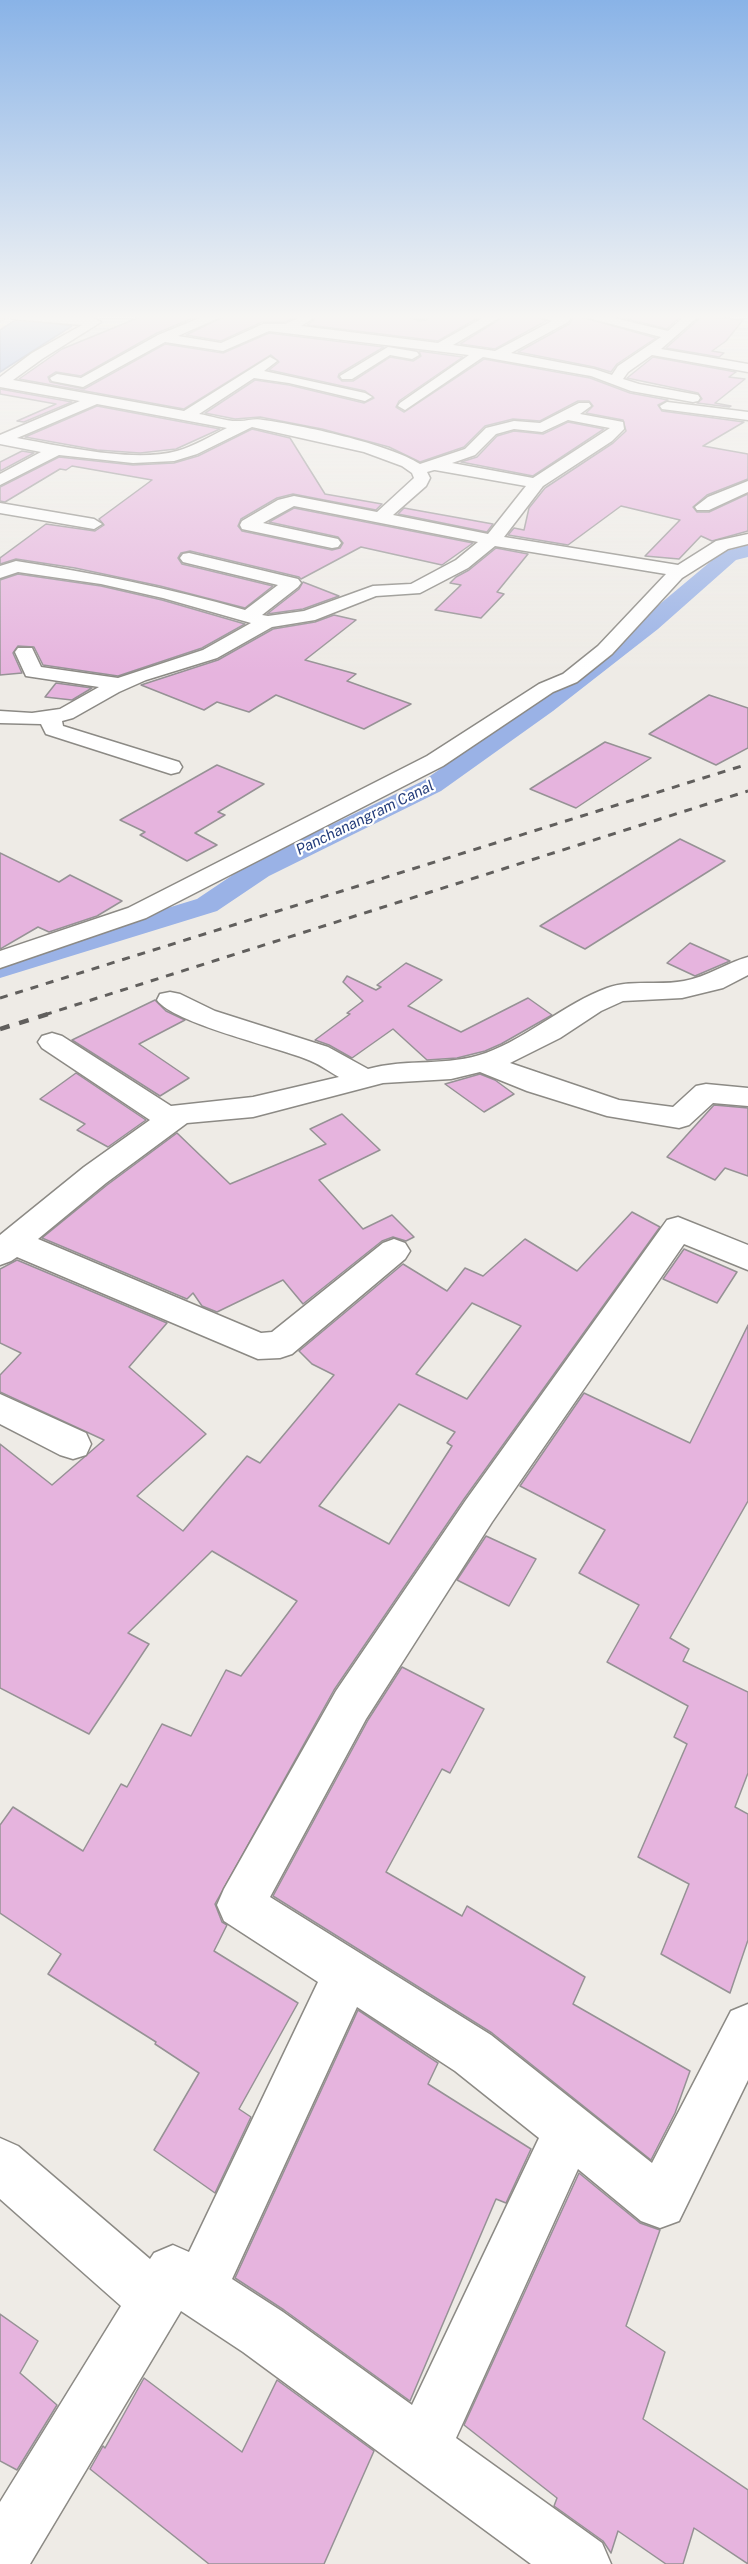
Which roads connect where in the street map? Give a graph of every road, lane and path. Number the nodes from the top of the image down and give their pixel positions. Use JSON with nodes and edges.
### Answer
{"nodes":[{"id":1,"x":224,"y":435,"type":"edge"},
{"id":2,"x":312,"y":435,"type":"edge"},
{"id":3,"x":487,"y":435,"type":"edge"},
{"id":4,"x":564,"y":435,"type":"edge"},
{"id":5,"x":608,"y":435,"type":"edge"},
{"id":6,"x":0,"y":440,"type":"edge"},
{"id":7,"x":596,"y":444,"type":"junction"},
{"id":8,"x":58,"y":449,"type":"junction"},
{"id":9,"x":435,"y":465,"type":"junction"},
{"id":10,"x":418,"y":470,"type":"junction"},
{"id":11,"x":0,"y":480,"type":"edge"},
{"id":12,"x":536,"y":483,"type":"junction"},
{"id":13,"x":748,"y":486,"type":"edge"},
{"id":14,"x":703,"y":507,"type":"dead end"},
{"id":15,"x":0,"y":508,"type":"edge"},
{"id":16,"x":380,"y":518,"type":"junction"},
{"id":17,"x":94,"y":524,"type":"dead end"},
{"id":18,"x":748,"y":539,"type":"edge"},
{"id":19,"x":492,"y":540,"type":"junction"},
{"id":20,"x":332,"y":543,"type":"junction"},
{"id":21,"x":316,"y":552,"type":"dead end"},
{"id":22,"x":189,"y":558,"type":"dead end"},
{"id":23,"x":681,"y":571,"type":"junction"},
{"id":24,"x":0,"y":573,"type":"edge"},
{"id":25,"x":258,"y":619,"type":"junction"},
{"id":26,"x":25,"y":652,"type":"dead end"},
{"id":27,"x":120,"y":684,"type":"junction"},
{"id":28,"x":0,"y":717,"type":"edge"},
{"id":29,"x":51,"y":718,"type":"junction"},
{"id":30,"x":171,"y":767,"type":"dead end"},
{"id":31,"x":0,"y":960,"type":"edge"},
{"id":32,"x":748,"y":965,"type":"edge"},
{"id":33,"x":170,"y":1000,"type":"dead end"},
{"id":34,"x":52,"y":1042,"type":"dead end"},
{"id":35,"x":483,"y":1063,"type":"junction"},
{"id":36,"x":365,"y":1079,"type":"junction"},
{"id":37,"x":748,"y":1096,"type":"edge"},
{"id":38,"x":171,"y":1120,"type":"junction"},
{"id":39,"x":7,"y":1248,"type":"edge"},
{"id":40,"x":394,"y":1251,"type":"dead end"},
{"id":41,"x":748,"y":1258,"type":"edge"},
{"id":42,"x":0,"y":1408,"type":"edge"},
{"id":43,"x":73,"y":1444,"type":"dead end"},
{"id":44,"x":347,"y":1975,"type":"junction"},
{"id":45,"x":748,"y":2028,"type":"edge"},
{"id":46,"x":570,"y":2130,"type":"junction"},
{"id":47,"x":0,"y":2164,"type":"edge"},
{"id":48,"x":178,"y":2295,"type":"junction"},
{"id":49,"x":422,"y":2448,"type":"junction"},
{"id":50,"x":0,"y":2558,"type":"edge"},
{"id":51,"x":581,"y":2564,"type":"edge"}],
"edges":[{"from":1,"to":8,"type":"street"},
{"from":2,"to":10,"type":"street"},
{"from":3,"to":9,"type":"street"},
{"from":4,"to":7,"type":"street"},
{"from":5,"to":7,"type":"street"},
{"from":6,"to":8,"type":"street"},
{"from":7,"to":12,"type":"street"},
{"from":8,"to":11,"type":"street"},
{"from":9,"to":10,"type":"street"},
{"from":9,"to":12,"type":"street"},
{"from":10,"to":16,"type":"street"},
{"from":12,"to":19,"type":"street"},
{"from":13,"to":14,"type":"street"},
{"from":15,"to":17,"type":"street"},
{"from":16,"to":19,"type":"street"},
{"from":16,"to":20,"type":"street"},
{"from":16,"to":20,"type":"street"},
{"from":18,"to":23,"type":"street"},
{"from":19,"to":23,"type":"street"},
{"from":19,"to":25,"type":"street"},
{"from":20,"to":21,"type":"street"},
{"from":22,"to":25,"type":"street"},
{"from":23,"to":31,"type":"street"},
{"from":24,"to":25,"type":"street"},
{"from":25,"to":27,"type":"street"},
{"from":26,"to":27,"type":"street"},
{"from":27,"to":29,"type":"street"},
{"from":28,"to":29,"type":"street"},
{"from":29,"to":30,"type":"street"},
{"from":32,"to":35,"type":"street"},
{"from":33,"to":36,"type":"street"},
{"from":34,"to":38,"type":"street"},
{"from":35,"to":36,"type":"street"},
{"from":35,"to":37,"type":"street"},
{"from":36,"to":38,"type":"street"},
{"from":38,"to":39,"type":"street"},
{"from":39,"to":40,"type":"street"},
{"from":41,"to":44,"type":"street"},
{"from":42,"to":43,"type":"street"},
{"from":44,"to":46,"type":"street"},
{"from":44,"to":48,"type":"street"},
{"from":45,"to":46,"type":"street"},
{"from":46,"to":49,"type":"street"},
{"from":47,"to":48,"type":"street"},
{"from":48,"to":49,"type":"street"},
{"from":48,"to":50,"type":"street"},
{"from":49,"to":51,"type":"street"}]}
